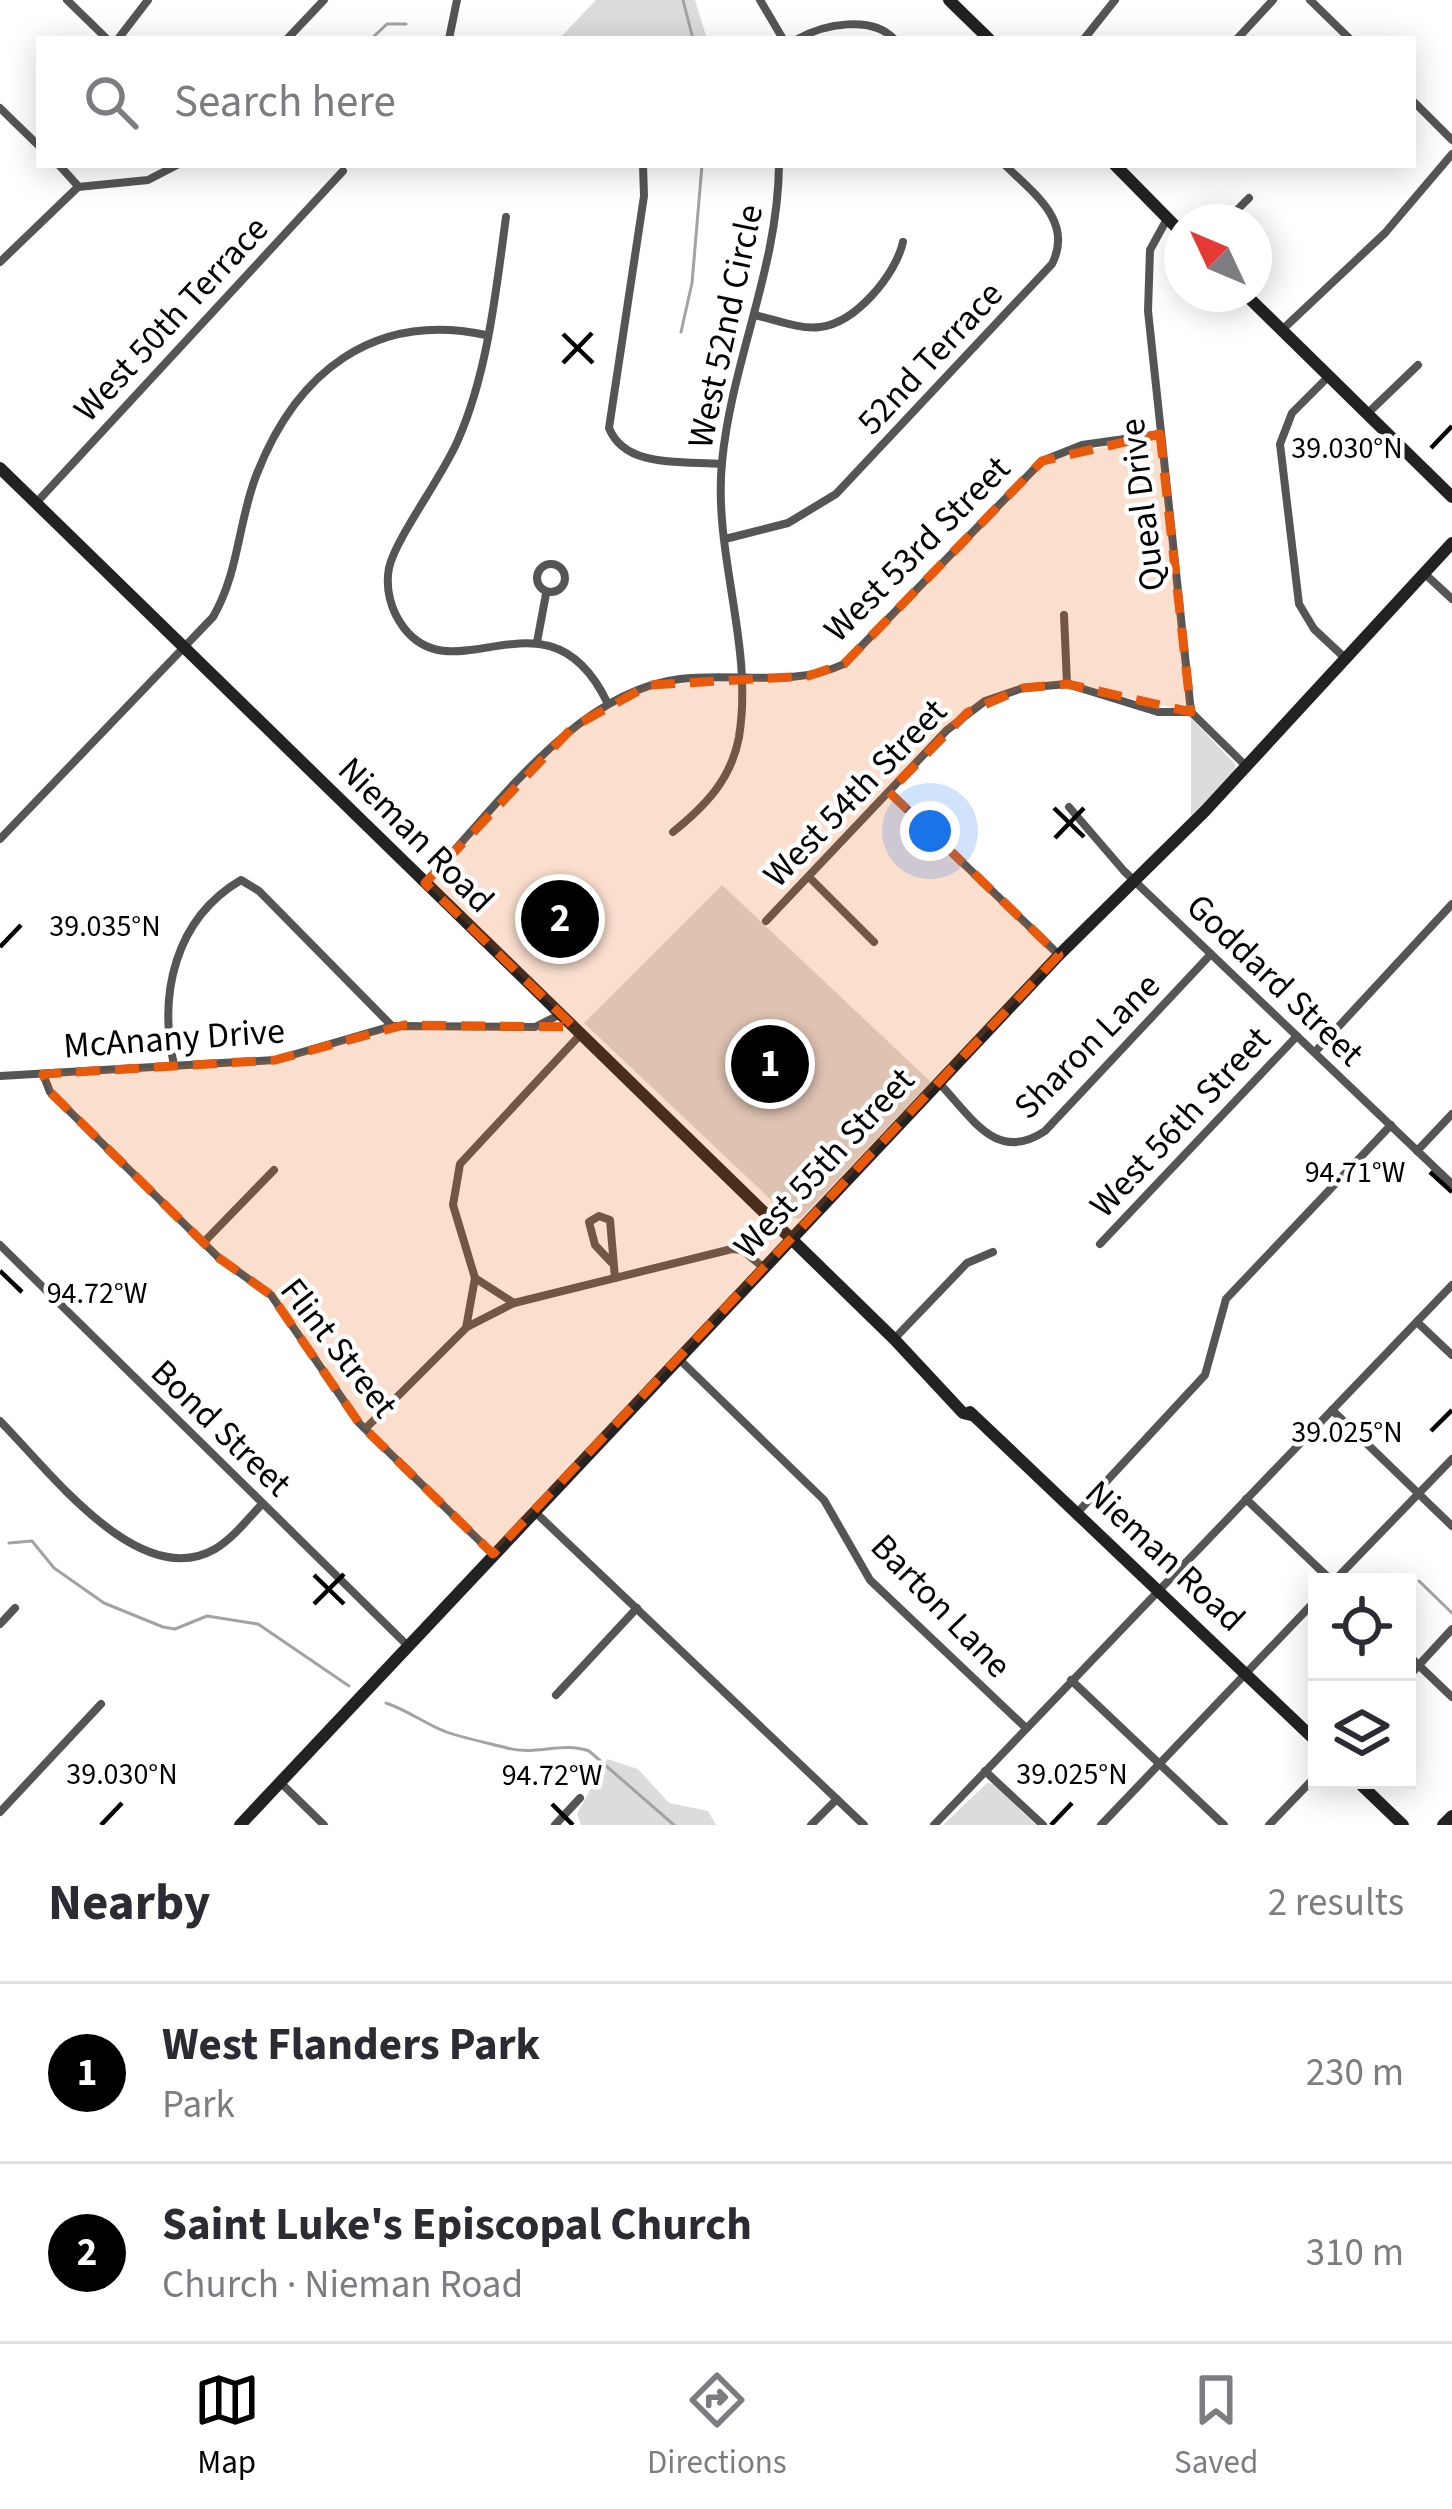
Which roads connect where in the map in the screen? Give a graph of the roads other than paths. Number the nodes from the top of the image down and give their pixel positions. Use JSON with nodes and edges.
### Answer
{"nodes":[{"id":1,"x":67,"y":0,"type":"edge"},
{"id":2,"x":148,"y":0,"type":"edge"},
{"id":3,"x":324,"y":0,"type":"edge"},
{"id":4,"x":457,"y":0,"type":"edge"},
{"id":5,"x":760,"y":0,"type":"edge"},
{"id":6,"x":949,"y":0,"type":"edge"},
{"id":7,"x":1115,"y":0,"type":"edge"},
{"id":8,"x":1273,"y":0,"type":"edge"},
{"id":9,"x":1310,"y":0,"type":"edge"},
{"id":10,"x":104,"y":36,"type":"edge"},
{"id":11,"x":120,"y":36,"type":"edge"},
{"id":12,"x":290,"y":36,"type":"edge"},
{"id":13,"x":450,"y":36,"type":"edge"},
{"id":14,"x":781,"y":36,"type":"edge"},
{"id":15,"x":812,"y":36,"type":"edge"},
{"id":16,"x":892,"y":36,"type":"edge"},
{"id":17,"x":986,"y":36,"type":"edge"},
{"id":18,"x":1086,"y":36,"type":"edge"},
{"id":19,"x":1240,"y":36,"type":"edge"},
{"id":20,"x":1347,"y":36,"type":"edge"},
{"id":21,"x":1416,"y":104,"type":"edge"},
{"id":22,"x":0,"y":108,"type":"edge"},
{"id":23,"x":1452,"y":140,"type":"edge"},
{"id":24,"x":36,"y":143,"type":"edge"},
{"id":25,"x":1452,"y":154,"type":"edge"},
{"id":26,"x":62,"y":168,"type":"edge"},
{"id":27,"x":171,"y":168,"type":"edge"},
{"id":28,"x":643,"y":168,"type":"edge"},
{"id":29,"x":779,"y":168,"type":"edge"},
{"id":30,"x":1009,"y":168,"type":"edge"},
{"id":31,"x":1118,"y":168,"type":"edge"},
{"id":32,"x":343,"y":171,"type":"dead end"},
{"id":33,"x":78,"y":187,"type":"junction"},
{"id":34,"x":1249,"y":198,"type":"dead end"},
{"id":35,"x":1243,"y":204,"type":"edge"},
{"id":36,"x":1164,"y":216,"type":"edge"},
{"id":37,"x":506,"y":217,"type":"dead end"},
{"id":38,"x":1164,"y":224,"type":"edge"},
{"id":39,"x":903,"y":242,"type":"dead end"},
{"id":40,"x":0,"y":262,"type":"edge"},
{"id":41,"x":1264,"y":312,"type":"edge"},
{"id":42,"x":754,"y":315,"type":"junction"},
{"id":43,"x":1282,"y":330,"type":"junction"},
{"id":44,"x":486,"y":335,"type":"junction"},
{"id":45,"x":1418,"y":365,"type":"dead end"},
{"id":46,"x":1328,"y":377,"type":"junction"},
{"id":47,"x":1368,"y":413,"type":"junction"},
{"id":48,"x":1160,"y":434,"type":"junction"},
{"id":49,"x":722,"y":464,"type":"junction"},
{"id":50,"x":0,"y":468,"type":"edge"},
{"id":51,"x":1452,"y":497,"type":"edge"},
{"id":52,"x":37,"y":502,"type":"junction"},
{"id":53,"x":725,"y":539,"type":"junction"},
{"id":54,"x":1452,"y":543,"type":"edge"},
{"id":55,"x":1424,"y":572,"type":"junction"},
{"id":56,"x":546,"y":594,"type":"dead end"},
{"id":57,"x":1452,"y":599,"type":"edge"},
{"id":58,"x":1064,"y":615,"type":"dead end"},
{"id":59,"x":537,"y":642,"type":"junction"},
{"id":60,"x":183,"y":647,"type":"junction"},
{"id":61,"x":1345,"y":658,"type":"junction"},
{"id":62,"x":740,"y":677,"type":"junction"},
{"id":63,"x":1067,"y":684,"type":"junction"},
{"id":64,"x":607,"y":702,"type":"junction"},
{"id":65,"x":1191,"y":712,"type":"junction"},
{"id":66,"x":1246,"y":766,"type":"junction"},
{"id":67,"x":890,"y":792,"type":"junction"},
{"id":68,"x":1069,"y":807,"type":"dead end"},
{"id":69,"x":673,"y":832,"type":"dead end"},
{"id":70,"x":0,"y":839,"type":"edge"},
{"id":71,"x":809,"y":877,"type":"junction"},
{"id":72,"x":1133,"y":879,"type":"junction"},
{"id":73,"x":425,"y":883,"type":"junction"},
{"id":74,"x":1452,"y":904,"type":"edge"},
{"id":75,"x":766,"y":921,"type":"dead end"},
{"id":76,"x":874,"y":942,"type":"dead end"},
{"id":77,"x":1211,"y":954,"type":"junction"},
{"id":78,"x":1059,"y":955,"type":"junction"},
{"id":79,"x":560,"y":1014,"type":"junction"},
{"id":80,"x":392,"y":1026,"type":"junction"},
{"id":81,"x":581,"y":1034,"type":"junction"},
{"id":82,"x":1297,"y":1036,"type":"junction"},
{"id":83,"x":1315,"y":1052,"type":"junction"},
{"id":84,"x":174,"y":1066,"type":"junction"},
{"id":85,"x":43,"y":1074,"type":"junction"},
{"id":86,"x":0,"y":1076,"type":"edge"},
{"id":87,"x":939,"y":1083,"type":"junction"},
{"id":88,"x":1452,"y":1114,"type":"edge"},
{"id":89,"x":1390,"y":1125,"type":"junction"},
{"id":90,"x":1417,"y":1150,"type":"junction"},
{"id":91,"x":274,"y":1170,"type":"dead end"},
{"id":92,"x":1452,"y":1184,"type":"edge"},
{"id":93,"x":791,"y":1241,"type":"junction"},
{"id":94,"x":204,"y":1242,"type":"junction"},
{"id":95,"x":1100,"y":1244,"type":"dead end"},
{"id":96,"x":0,"y":1245,"type":"edge"},
{"id":97,"x":993,"y":1252,"type":"dead end"},
{"id":98,"x":611,"y":1262,"type":"junction"},
{"id":99,"x":764,"y":1268,"type":"junction"},
{"id":100,"x":476,"y":1278,"type":"junction"},
{"id":101,"x":615,"y":1278,"type":"junction"},
{"id":102,"x":1452,"y":1285,"type":"edge"},
{"id":103,"x":514,"y":1303,"type":"junction"},
{"id":104,"x":1417,"y":1322,"type":"junction"},
{"id":105,"x":466,"y":1328,"type":"junction"},
{"id":106,"x":894,"y":1339,"type":"junction"},
{"id":107,"x":1452,"y":1355,"type":"edge"},
{"id":108,"x":679,"y":1359,"type":"junction"},
{"id":109,"x":1333,"y":1410,"type":"junction"},
{"id":110,"x":0,"y":1421,"type":"edge"},
{"id":111,"x":365,"y":1428,"type":"junction"},
{"id":112,"x":1452,"y":1459,"type":"edge"},
{"id":113,"x":1419,"y":1495,"type":"junction"},
{"id":114,"x":1246,"y":1499,"type":"junction"},
{"id":115,"x":262,"y":1504,"type":"junction"},
{"id":116,"x":536,"y":1512,"type":"junction"},
{"id":117,"x":1077,"y":1513,"type":"junction"},
{"id":118,"x":1452,"y":1526,"type":"edge"},
{"id":119,"x":494,"y":1555,"type":"junction"},
{"id":120,"x":1324,"y":1573,"type":"edge"},
{"id":121,"x":1342,"y":1573,"type":"edge"},
{"id":122,"x":1158,"y":1589,"type":"junction"},
{"id":123,"x":15,"y":1608,"type":"dead end"},
{"id":124,"x":637,"y":1608,"type":"junction"},
{"id":125,"x":1308,"y":1608,"type":"edge"},
{"id":126,"x":0,"y":1624,"type":"edge"},
{"id":127,"x":1452,"y":1630,"type":"edge"},
{"id":128,"x":408,"y":1646,"type":"junction"},
{"id":129,"x":1418,"y":1665,"type":"junction"},
{"id":130,"x":1416,"y":1667,"type":"edge"},
{"id":131,"x":1246,"y":1673,"type":"junction"},
{"id":132,"x":1071,"y":1680,"type":"junction"},
{"id":133,"x":556,"y":1695,"type":"dead end"},
{"id":134,"x":1452,"y":1697,"type":"edge"},
{"id":135,"x":101,"y":1704,"type":"dead end"},
{"id":136,"x":1026,"y":1728,"type":"junction"},
{"id":137,"x":1308,"y":1733,"type":"edge"},
{"id":138,"x":1160,"y":1764,"type":"junction"},
{"id":139,"x":985,"y":1771,"type":"junction"},
{"id":140,"x":280,"y":1782,"type":"junction"},
{"id":141,"x":1308,"y":1784,"type":"edge"},
{"id":142,"x":1365,"y":1789,"type":"edge"},
{"id":143,"x":580,"y":1798,"type":"dead end"},
{"id":144,"x":837,"y":1799,"type":"junction"},
{"id":145,"x":0,"y":1812,"type":"edge"},
{"id":146,"x":1452,"y":1816,"type":"edge"},
{"id":147,"x":240,"y":1825,"type":"edge"},
{"id":148,"x":324,"y":1825,"type":"edge"},
{"id":149,"x":555,"y":1825,"type":"edge"},
{"id":150,"x":812,"y":1825,"type":"edge"},
{"id":151,"x":864,"y":1825,"type":"edge"},
{"id":152,"x":934,"y":1825,"type":"edge"},
{"id":153,"x":1043,"y":1825,"type":"edge"},
{"id":154,"x":1101,"y":1825,"type":"edge"},
{"id":155,"x":1224,"y":1825,"type":"edge"},
{"id":156,"x":1269,"y":1825,"type":"edge"},
{"id":157,"x":1403,"y":1825,"type":"edge"},
{"id":158,"x":1443,"y":1825,"type":"edge"}],
"edges":[{"from":1,"to":10,"type":"street"},
{"from":2,"to":11,"type":"street"},
{"from":3,"to":12,"type":"street"},
{"from":4,"to":13,"type":"street"},
{"from":5,"to":14,"type":"street"},
{"from":6,"to":17,"type":"street"},
{"from":7,"to":18,"type":"street"},
{"from":8,"to":19,"type":"street"},
{"from":9,"to":20,"type":"street"},
{"from":15,"to":16,"type":"street"},
{"from":21,"to":23,"type":"street"},
{"from":22,"to":24,"type":"street"},
{"from":25,"to":43,"type":"street"},
{"from":26,"to":33,"type":"street"},
{"from":27,"to":33,"type":"street"},
{"from":28,"to":49,"type":"street"},
{"from":29,"to":42,"type":"street","name":"West 52nd Circle"},
{"from":30,"to":53,"type":"street","name":"52nd Terrace"},
{"from":31,"to":36,"type":"street"},
{"from":32,"to":52,"type":"street","name":"West 50th Terrace"},
{"from":33,"to":40,"type":"street"},
{"from":34,"to":35,"type":"street"},
{"from":37,"to":44,"type":"street"},
{"from":38,"to":48,"type":"street","name":"Queal Drive"},
{"from":39,"to":42,"type":"street"},
{"from":41,"to":43,"type":"street"},
{"from":42,"to":49,"type":"street","name":"West 52nd Circle"},
{"from":43,"to":46,"type":"street"},
{"from":44,"to":59,"type":"street"},
{"from":44,"to":60,"type":"street"},
{"from":45,"to":47,"type":"street"},
{"from":46,"to":47,"type":"street"},
{"from":46,"to":61,"type":"street"},
{"from":47,"to":51,"type":"street"},
{"from":48,"to":62,"type":"street","name":"West 53rd Street"},
{"from":48,"to":65,"type":"street","name":"Queal Drive"},
{"from":49,"to":53,"type":"street","name":"West 52nd Circle"},
{"from":50,"to":52,"type":"street","name":"Nieman Road"},
{"from":52,"to":60,"type":"street","name":"Nieman Road"},
{"from":53,"to":62,"type":"street","name":"West 52nd Circle"},
{"from":54,"to":55,"type":"street","name":"West 55th Street"},
{"from":55,"to":57,"type":"street"},
{"from":55,"to":61,"type":"street","name":"West 55th Street"},
{"from":56,"to":59,"type":"street"},
{"from":58,"to":63,"type":"street"},
{"from":59,"to":64,"type":"street"},
{"from":60,"to":70,"type":"street"},
{"from":60,"to":73,"type":"street","name":"Nieman Road"},
{"from":61,"to":66,"type":"street","name":"West 55th Street"},
{"from":62,"to":64,"type":"street","name":"West 53rd Street"},
{"from":62,"to":69,"type":"street","name":"West 52nd Circle"},
{"from":63,"to":65,"type":"street","name":"West 54th Street"},
{"from":63,"to":67,"type":"street","name":"West 54th Street"},
{"from":64,"to":73,"type":"street","name":"West 53rd Street"},
{"from":65,"to":66,"type":"street"},
{"from":66,"to":72,"type":"street","name":"West 55th Street"},
{"from":67,"to":71,"type":"street","name":"West 54th Street"},
{"from":67,"to":78,"type":"street"},
{"from":68,"to":72,"type":"street","name":"Goddard Street"},
{"from":71,"to":75,"type":"street","name":"West 54th Street"},
{"from":71,"to":76,"type":"street"},
{"from":72,"to":77,"type":"street","name":"Goddard Street"},
{"from":72,"to":78,"type":"street","name":"West 55th Street"},
{"from":73,"to":79,"type":"street","name":"Nieman Road"},
{"from":74,"to":83,"type":"street","name":"West 56th Street"},
{"from":77,"to":82,"type":"street","name":"Goddard Street"},
{"from":77,"to":87,"type":"street","name":"Sharon Lane"},
{"from":78,"to":87,"type":"street","name":"West 55th Street"},
{"from":79,"to":80,"type":"street","name":"McAnany Drive"},
{"from":79,"to":81,"type":"street","name":"Nieman Road"},
{"from":80,"to":84,"type":"street","name":"McAnany Drive"},
{"from":80,"to":84,"type":"street"},
{"from":81,"to":93,"type":"street","name":"Nieman Road"},
{"from":81,"to":100,"type":"street"},
{"from":82,"to":83,"type":"street","name":"Goddard Street"},
{"from":82,"to":95,"type":"street","name":"West 56th Street"},
{"from":83,"to":89,"type":"street","name":"Goddard Street"},
{"from":84,"to":85,"type":"street","name":"McAnany Drive"},
{"from":85,"to":86,"type":"street","name":"McAnany Drive"},
{"from":85,"to":94,"type":"street","name":"Flint Street"},
{"from":87,"to":93,"type":"street","name":"West 55th Street"},
{"from":88,"to":90,"type":"street"},
{"from":89,"to":90,"type":"street","name":"Goddard Street"},
{"from":89,"to":117,"type":"street"},
{"from":90,"to":92,"type":"street","name":"Goddard Street"},
{"from":91,"to":94,"type":"street"},
{"from":93,"to":99,"type":"street","name":"West 55th Street"},
{"from":93,"to":106,"type":"street","name":"Nieman Road"},
{"from":94,"to":111,"type":"street","name":"Flint Street"},
{"from":96,"to":115,"type":"street","name":"Bond Street"},
{"from":97,"to":106,"type":"street"},
{"from":98,"to":98,"type":"street"},
{"from":98,"to":101,"type":"street"},
{"from":99,"to":101,"type":"street"},
{"from":99,"to":108,"type":"street","name":"West 55th Street"},
{"from":100,"to":103,"type":"street"},
{"from":100,"to":105,"type":"street"},
{"from":101,"to":103,"type":"street"},
{"from":102,"to":104,"type":"street"},
{"from":103,"to":105,"type":"street"},
{"from":104,"to":107,"type":"street"},
{"from":104,"to":109,"type":"street"},
{"from":105,"to":111,"type":"street"},
{"from":106,"to":117,"type":"street","name":"Nieman Road"},
{"from":108,"to":116,"type":"street","name":"West 55th Street"},
{"from":108,"to":136,"type":"street","name":"Barton Lane"},
{"from":109,"to":113,"type":"street"},
{"from":109,"to":114,"type":"street"},
{"from":110,"to":115,"type":"street"},
{"from":111,"to":119,"type":"street","name":"Flint Street"},
{"from":112,"to":113,"type":"street"},
{"from":113,"to":118,"type":"street"},
{"from":113,"to":121,"type":"street"},
{"from":114,"to":120,"type":"street"},
{"from":114,"to":122,"type":"street"},
{"from":115,"to":128,"type":"street","name":"Bond Street"},
{"from":116,"to":119,"type":"street","name":"West 55th Street"},
{"from":116,"to":124,"type":"street"},
{"from":117,"to":122,"type":"street","name":"Nieman Road"},
{"from":119,"to":128,"type":"street","name":"West 55th Street"},
{"from":122,"to":131,"type":"street","name":"Nieman Road"},
{"from":122,"to":132,"type":"street"},
{"from":123,"to":126,"type":"street"},
{"from":124,"to":133,"type":"street"},
{"from":124,"to":144,"type":"street"},
{"from":125,"to":131,"type":"street"},
{"from":127,"to":129,"type":"street"},
{"from":128,"to":140,"type":"street","name":"West 55th Street"},
{"from":129,"to":130,"type":"street"},
{"from":129,"to":134,"type":"street"},
{"from":131,"to":137,"type":"street","name":"Nieman Road"},
{"from":131,"to":138,"type":"street"},
{"from":132,"to":136,"type":"street"},
{"from":132,"to":138,"type":"street"},
{"from":135,"to":145,"type":"street"},
{"from":136,"to":139,"type":"street"},
{"from":138,"to":154,"type":"street"},
{"from":138,"to":155,"type":"street"},
{"from":139,"to":152,"type":"street"},
{"from":139,"to":153,"type":"street"},
{"from":140,"to":147,"type":"street","name":"West 55th Street"},
{"from":140,"to":148,"type":"street"},
{"from":141,"to":156,"type":"street"},
{"from":142,"to":157,"type":"street"},
{"from":143,"to":149,"type":"street"},
{"from":144,"to":150,"type":"street"},
{"from":144,"to":151,"type":"street"},
{"from":146,"to":158,"type":"street"}]}
